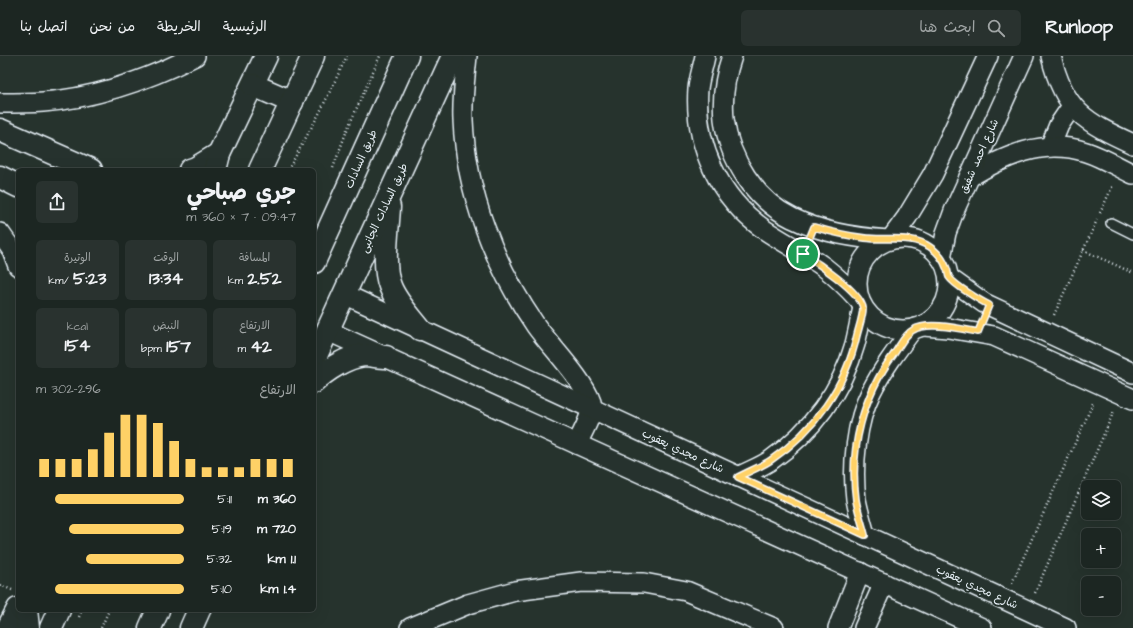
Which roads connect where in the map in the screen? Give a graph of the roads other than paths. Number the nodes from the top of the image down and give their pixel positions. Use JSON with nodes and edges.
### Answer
{"nodes":[{"id":1,"x":195,"y":56,"type":"edge"},
{"id":2,"x":266,"y":56,"type":"edge"},
{"id":3,"x":313,"y":56,"type":"edge"},
{"id":4,"x":407,"y":56,"type":"edge"},
{"id":5,"x":453,"y":56,"type":"edge"},
{"id":6,"x":467,"y":56,"type":"edge"},
{"id":7,"x":705,"y":56,"type":"edge"},
{"id":8,"x":732,"y":56,"type":"edge"},
{"id":9,"x":988,"y":56,"type":"edge"},
{"id":10,"x":1024,"y":56,"type":"edge"},
{"id":11,"x":1051,"y":56,"type":"edge"},
{"id":12,"x":253,"y":85,"type":"junction"},
{"id":13,"x":292,"y":102,"type":"junction"},
{"id":14,"x":0,"y":103,"type":"edge"},
{"id":15,"x":1072,"y":106,"type":"junction"},
{"id":16,"x":0,"y":130,"type":"edge"},
{"id":17,"x":1133,"y":144,"type":"edge"},
{"id":18,"x":1050,"y":146,"type":"junction"},
{"id":19,"x":214,"y":165,"type":"edge"},
{"id":20,"x":86,"y":168,"type":"edge"},
{"id":21,"x":196,"y":168,"type":"edge"},
{"id":22,"x":261,"y":168,"type":"edge"},
{"id":23,"x":1127,"y":171,"type":"edge"},
{"id":24,"x":0,"y":177,"type":"edge"},
{"id":25,"x":969,"y":177,"type":"junction"},
{"id":26,"x":16,"y":185,"type":"edge"},
{"id":27,"x":389,"y":196,"type":"junction"},
{"id":28,"x":1111,"y":224,"type":"dead end"},
{"id":29,"x":814,"y":227,"type":"junction"},
{"id":30,"x":0,"y":233,"type":"edge"},
{"id":31,"x":1133,"y":234,"type":"edge"},
{"id":32,"x":890,"y":240,"type":"junction"},
{"id":33,"x":803,"y":254,"type":"junction"},
{"id":34,"x":316,"y":258,"type":"edge"},
{"id":35,"x":941,"y":258,"type":"junction"},
{"id":36,"x":16,"y":261,"type":"edge"},
{"id":37,"x":949,"y":278,"type":"junction"},
{"id":38,"x":344,"y":294,"type":"junction"},
{"id":39,"x":861,"y":304,"type":"junction"},
{"id":40,"x":989,"y":305,"type":"junction"},
{"id":41,"x":918,"y":328,"type":"junction"},
{"id":42,"x":420,"y":329,"type":"junction"},
{"id":43,"x":328,"y":331,"type":"junction"},
{"id":44,"x":978,"y":332,"type":"junction"},
{"id":45,"x":316,"y":356,"type":"edge"},
{"id":46,"x":386,"y":357,"type":"junction"},
{"id":47,"x":1133,"y":373,"type":"edge"},
{"id":48,"x":316,"y":380,"type":"edge"},
{"id":49,"x":1127,"y":396,"type":"edge"},
{"id":50,"x":592,"y":409,"type":"junction"},
{"id":51,"x":577,"y":444,"type":"junction"},
{"id":52,"x":738,"y":477,"type":"junction"},
{"id":53,"x":865,"y":535,"type":"junction"},
{"id":54,"x":860,"y":572,"type":"junction"},
{"id":55,"x":884,"y":583,"type":"junction"},
{"id":56,"x":16,"y":612,"type":"edge"},
{"id":57,"x":26,"y":612,"type":"edge"},
{"id":58,"x":58,"y":612,"type":"edge"},
{"id":59,"x":157,"y":612,"type":"edge"},
{"id":60,"x":198,"y":612,"type":"edge"},
{"id":61,"x":8,"y":628,"type":"edge"},
{"id":62,"x":28,"y":628,"type":"edge"},
{"id":63,"x":51,"y":628,"type":"edge"},
{"id":64,"x":150,"y":628,"type":"edge"},
{"id":65,"x":191,"y":628,"type":"edge"},
{"id":66,"x":410,"y":628,"type":"edge"},
{"id":67,"x":774,"y":628,"type":"edge"},
{"id":68,"x":838,"y":628,"type":"edge"},
{"id":69,"x":864,"y":628,"type":"edge"},
{"id":70,"x":982,"y":628,"type":"edge"},
{"id":71,"x":1066,"y":628,"type":"edge"}],
"edges":[{"from":1,"to":14,"type":"street"},
{"from":2,"to":12,"type":"street"},
{"from":3,"to":13,"type":"street"},
{"from":4,"to":34,"type":"street","name":"طريق السادات"},
{"from":5,"to":27,"type":"street","name":"طريق السادات الجانبى"},
{"from":6,"to":50,"type":"street"},
{"from":7,"to":33,"type":"street"},
{"from":8,"to":29,"type":"street"},
{"from":9,"to":32,"type":"street"},
{"from":10,"to":25,"type":"street","name":"شارع احمد شفيق"},
{"from":11,"to":15,"type":"street"},
{"from":12,"to":13,"type":"street"},
{"from":12,"to":19,"type":"street"},
{"from":13,"to":22,"type":"street"},
{"from":15,"to":17,"type":"street"},
{"from":15,"to":18,"type":"street"},
{"from":16,"to":20,"type":"street"},
{"from":18,"to":23,"type":"street"},
{"from":18,"to":25,"type":"street"},
{"from":19,"to":21,"type":"street"},
{"from":24,"to":26,"type":"street"},
{"from":25,"to":35,"type":"street","name":"شارع احمد شفيق"},
{"from":27,"to":38,"type":"street","name":"طريق السادات الجانبى"},
{"from":27,"to":42,"type":"street"},
{"from":28,"to":31,"type":"lane"},
{"from":29,"to":32,"type":"street"},
{"from":29,"to":33,"type":"street"},
{"from":30,"to":36,"type":"street"},
{"from":32,"to":35,"type":"street"},
{"from":32,"to":39,"type":"street"},
{"from":33,"to":39,"type":"street"},
{"from":35,"to":37,"type":"street"},
{"from":37,"to":40,"type":"street"},
{"from":37,"to":41,"type":"street"},
{"from":38,"to":42,"type":"street","name":"شارع مجدي يعقوب"},
{"from":38,"to":43,"type":"street","name":"طريق السادات الجانبى"},
{"from":39,"to":41,"type":"street"},
{"from":39,"to":52,"type":"street"},
{"from":40,"to":44,"type":"street"},
{"from":40,"to":47,"type":"street"},
{"from":41,"to":44,"type":"street"},
{"from":41,"to":53,"type":"street"},
{"from":42,"to":50,"type":"street","name":"شارع مجدي يعقوب"},
{"from":43,"to":45,"type":"street","name":"طريق السادات الجانبى"},
{"from":43,"to":46,"type":"street"},
{"from":44,"to":49,"type":"street"},
{"from":46,"to":48,"type":"street"},
{"from":46,"to":51,"type":"street"},
{"from":50,"to":51,"type":"street"},
{"from":50,"to":52,"type":"street","name":"شارع مجدي يعقوب"},
{"from":51,"to":54,"type":"street"},
{"from":52,"to":53,"type":"street","name":"شارع مجدي يعقوب"},
{"from":53,"to":71,"type":"street","name":"شارع مجدي يعقوب"},
{"from":54,"to":55,"type":"street"},
{"from":54,"to":68,"type":"street"},
{"from":55,"to":69,"type":"street"},
{"from":55,"to":70,"type":"street"},
{"from":56,"to":61,"type":"street"},
{"from":57,"to":62,"type":"street"},
{"from":58,"to":63,"type":"street"},
{"from":59,"to":64,"type":"street"},
{"from":60,"to":65,"type":"street"},
{"from":66,"to":67,"type":"street"}]}
